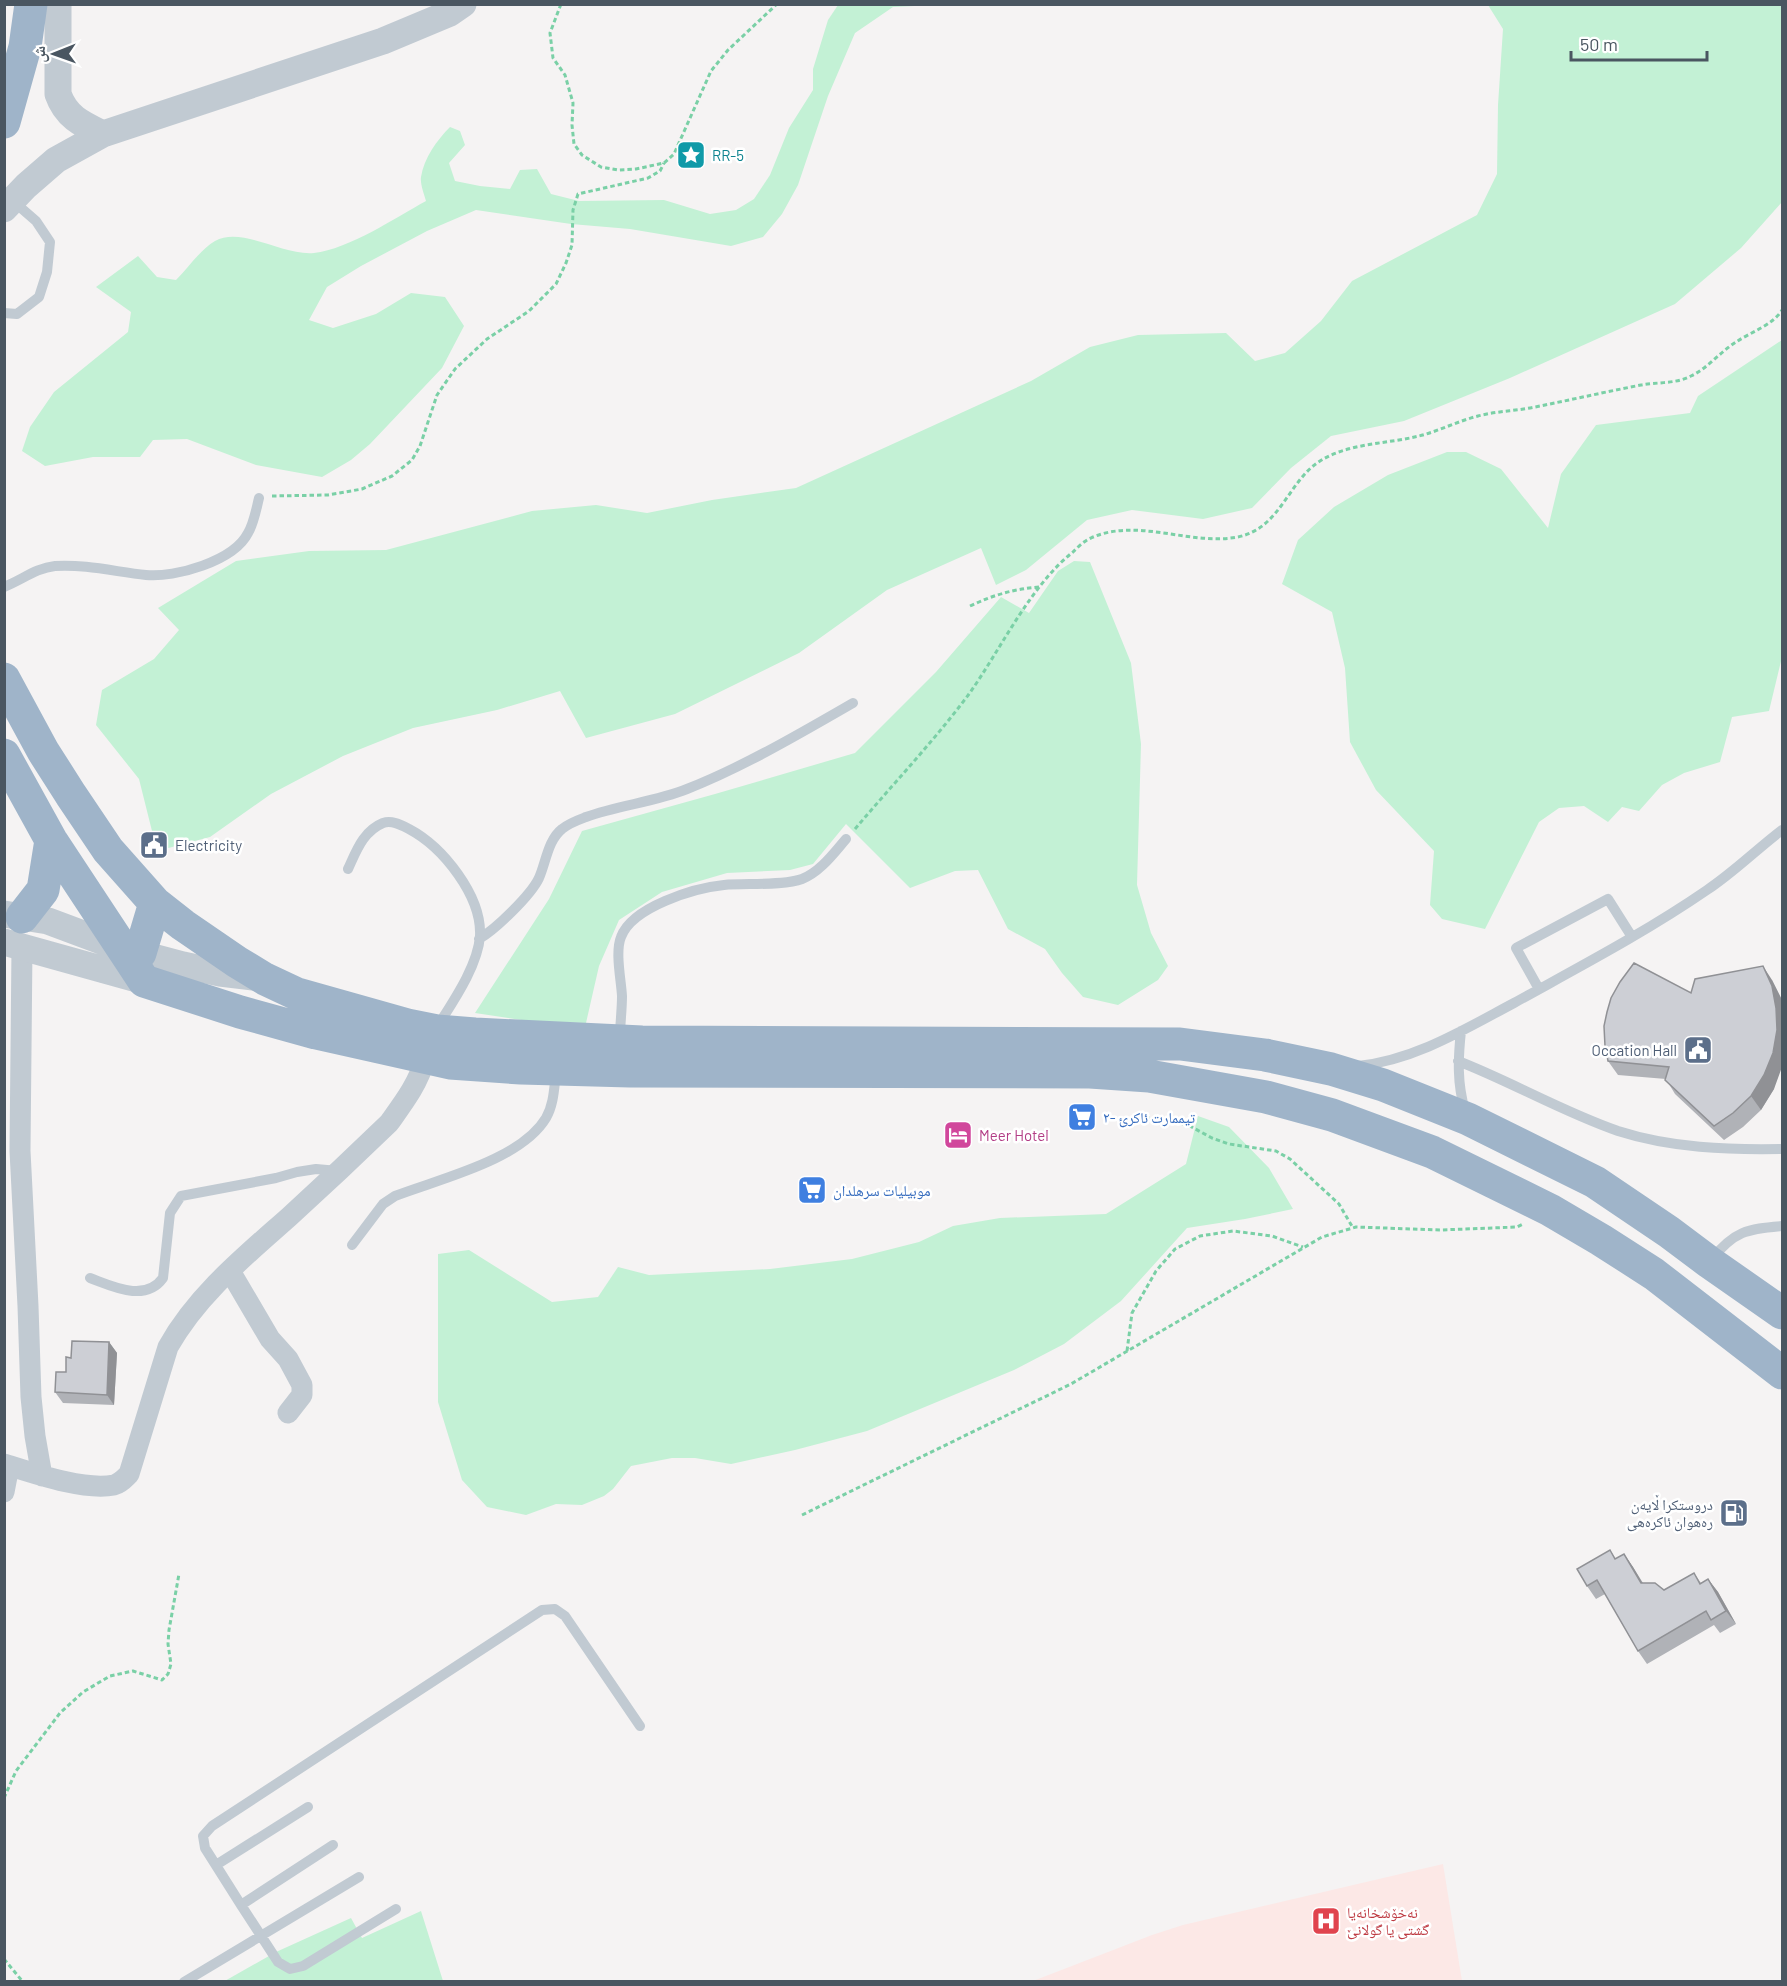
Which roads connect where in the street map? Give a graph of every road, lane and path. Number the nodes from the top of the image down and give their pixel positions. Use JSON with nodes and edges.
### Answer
{"nodes":[{"id":1,"x":31,"y":4,"type":"edge"},
{"id":2,"x":58,"y":4,"type":"edge"},
{"id":3,"x":463,"y":4,"type":"edge"},
{"id":4,"x":561,"y":4,"type":"edge"},
{"id":5,"x":777,"y":4,"type":"edge"},
{"id":6,"x":4,"y":122,"type":"edge"},
{"id":7,"x":103,"y":134,"type":"junction"},
{"id":8,"x":664,"y":163,"type":"junction"},
{"id":9,"x":8,"y":205,"type":"edge"},
{"id":10,"x":1782,"y":310,"type":"edge"},
{"id":11,"x":4,"y":313,"type":"edge"},
{"id":12,"x":259,"y":498,"type":"joint"},
{"id":13,"x":1039,"y":586,"type":"junction"},
{"id":14,"x":4,"y":587,"type":"edge"},
{"id":15,"x":970,"y":606,"type":"dead end"},
{"id":16,"x":4,"y":679,"type":"edge"},
{"id":17,"x":853,"y":703,"type":"dead end"},
{"id":18,"x":4,"y":755,"type":"edge"},
{"id":19,"x":1782,"y":830,"type":"edge"},
{"id":20,"x":846,"y":839,"type":"joint"},
{"id":21,"x":51,"y":840,"type":"junction"},
{"id":22,"x":348,"y":869,"type":"dead end"},
{"id":23,"x":155,"y":903,"type":"junction"},
{"id":24,"x":13,"y":930,"type":"edge"},
{"id":25,"x":1632,"y":937,"type":"junction"},
{"id":26,"x":479,"y":939,"type":"junction"},
{"id":27,"x":136,"y":961,"type":"junction"},
{"id":28,"x":265,"y":979,"type":"junction"},
{"id":29,"x":1539,"y":989,"type":"junction"},
{"id":30,"x":1461,"y":1031,"type":"junction"},
{"id":31,"x":620,"y":1041,"type":"junction"},
{"id":32,"x":430,"y":1044,"type":"junction"},
{"id":33,"x":1458,"y":1061,"type":"junction"},
{"id":34,"x":556,"y":1069,"type":"junction"},
{"id":35,"x":1331,"y":1069,"type":"junction"},
{"id":36,"x":13,"y":1096,"type":"edge"},
{"id":37,"x":1145,"y":1117,"type":"dead end"},
{"id":38,"x":1468,"y":1119,"type":"junction"},
{"id":39,"x":1782,"y":1149,"type":"edge"},
{"id":40,"x":12,"y":1153,"type":"edge"},
{"id":41,"x":338,"y":1171,"type":"junction"},
{"id":42,"x":1550,"y":1210,"type":"junction"},
{"id":43,"x":1782,"y":1226,"type":"edge"},
{"id":44,"x":1353,"y":1228,"type":"junction"},
{"id":45,"x":352,"y":1245,"type":"dead end"},
{"id":46,"x":1303,"y":1247,"type":"junction"},
{"id":47,"x":1709,"y":1262,"type":"junction"},
{"id":48,"x":230,"y":1271,"type":"junction"},
{"id":49,"x":90,"y":1278,"type":"dead end"},
{"id":50,"x":1782,"y":1312,"type":"edge"},
{"id":51,"x":1126,"y":1351,"type":"junction"},
{"id":52,"x":1782,"y":1373,"type":"edge"},
{"id":53,"x":288,"y":1413,"type":"dead end"},
{"id":54,"x":7,"y":1465,"type":"edge"},
{"id":55,"x":42,"y":1476,"type":"junction"},
{"id":56,"x":4,"y":1492,"type":"edge"},
{"id":57,"x":802,"y":1515,"type":"dead end"},
{"id":58,"x":179,"y":1574,"type":"dead end"},
{"id":59,"x":640,"y":1726,"type":"dead end"},
{"id":60,"x":4,"y":1798,"type":"edge"},
{"id":61,"x":308,"y":1807,"type":"dead end"},
{"id":62,"x":333,"y":1845,"type":"dead end"},
{"id":63,"x":216,"y":1865,"type":"junction"},
{"id":64,"x":359,"y":1877,"type":"dead end"},
{"id":65,"x":242,"y":1905,"type":"junction"},
{"id":66,"x":396,"y":1909,"type":"dead end"},
{"id":67,"x":261,"y":1935,"type":"junction"},
{"id":68,"x":4,"y":1959,"type":"edge"},
{"id":69,"x":187,"y":1980,"type":"edge"},
{"id":70,"x":23,"y":1982,"type":"edge"}],
"edges":[{"from":1,"to":6,"type":"highway"},
{"from":2,"to":7,"type":"street"},
{"from":3,"to":7,"type":"street"},
{"from":4,"to":8,"type":"path"},
{"from":5,"to":8,"type":"path"},
{"from":7,"to":9,"type":"street"},
{"from":8,"to":12,"type":"path"},
{"from":9,"to":11,"type":"lane"},
{"from":10,"to":13,"type":"path"},
{"from":12,"to":14,"type":"lane"},
{"from":13,"to":15,"type":"path"},
{"from":13,"to":20,"type":"path"},
{"from":16,"to":23,"type":"highway"},
{"from":17,"to":26,"type":"lane"},
{"from":18,"to":21,"type":"highway"},
{"from":19,"to":25,"type":"lane"},
{"from":20,"to":31,"type":"lane"},
{"from":21,"to":24,"type":"highway"},
{"from":21,"to":27,"type":"highway"},
{"from":22,"to":26,"type":"lane"},
{"from":23,"to":27,"type":"highway"},
{"from":23,"to":28,"type":"highway"},
{"from":24,"to":27,"type":"street"},
{"from":24,"to":27,"type":"street"},
{"from":24,"to":36,"type":"street"},
{"from":25,"to":29,"type":"lane"},
{"from":25,"to":29,"type":"lane"},
{"from":26,"to":32,"type":"lane"},
{"from":27,"to":28,"type":"street"},
{"from":27,"to":32,"type":"highway"},
{"from":28,"to":32,"type":"highway"},
{"from":29,"to":30,"type":"lane"},
{"from":30,"to":33,"type":"lane"},
{"from":30,"to":35,"type":"lane"},
{"from":31,"to":32,"type":"highway"},
{"from":31,"to":35,"type":"highway"},
{"from":32,"to":34,"type":"highway"},
{"from":32,"to":41,"type":"street"},
{"from":33,"to":38,"type":"lane"},
{"from":33,"to":39,"type":"lane"},
{"from":34,"to":42,"type":"highway"},
{"from":34,"to":45,"type":"lane"},
{"from":35,"to":38,"type":"highway"},
{"from":36,"to":40,"type":"street"},
{"from":37,"to":44,"type":"path"},
{"from":38,"to":47,"type":"highway"},
{"from":40,"to":55,"type":"street"},
{"from":41,"to":48,"type":"street"},
{"from":41,"to":49,"type":"lane"},
{"from":42,"to":44,"type":"path"},
{"from":42,"to":52,"type":"highway"},
{"from":43,"to":47,"type":"lane"},
{"from":44,"to":46,"type":"path"},
{"from":46,"to":51,"type":"path"},
{"from":46,"to":51,"type":"path"},
{"from":47,"to":50,"type":"highway"},
{"from":48,"to":53,"type":"street"},
{"from":48,"to":55,"type":"street"},
{"from":51,"to":57,"type":"path"},
{"from":54,"to":55,"type":"street"},
{"from":54,"to":56,"type":"street"},
{"from":58,"to":60,"type":"path"},
{"from":59,"to":63,"type":"lane"},
{"from":61,"to":63,"type":"lane"},
{"from":62,"to":65,"type":"lane"},
{"from":63,"to":65,"type":"lane"},
{"from":64,"to":67,"type":"lane"},
{"from":65,"to":67,"type":"lane"},
{"from":66,"to":67,"type":"lane"},
{"from":67,"to":69,"type":"lane"},
{"from":68,"to":70,"type":"path"}]}
